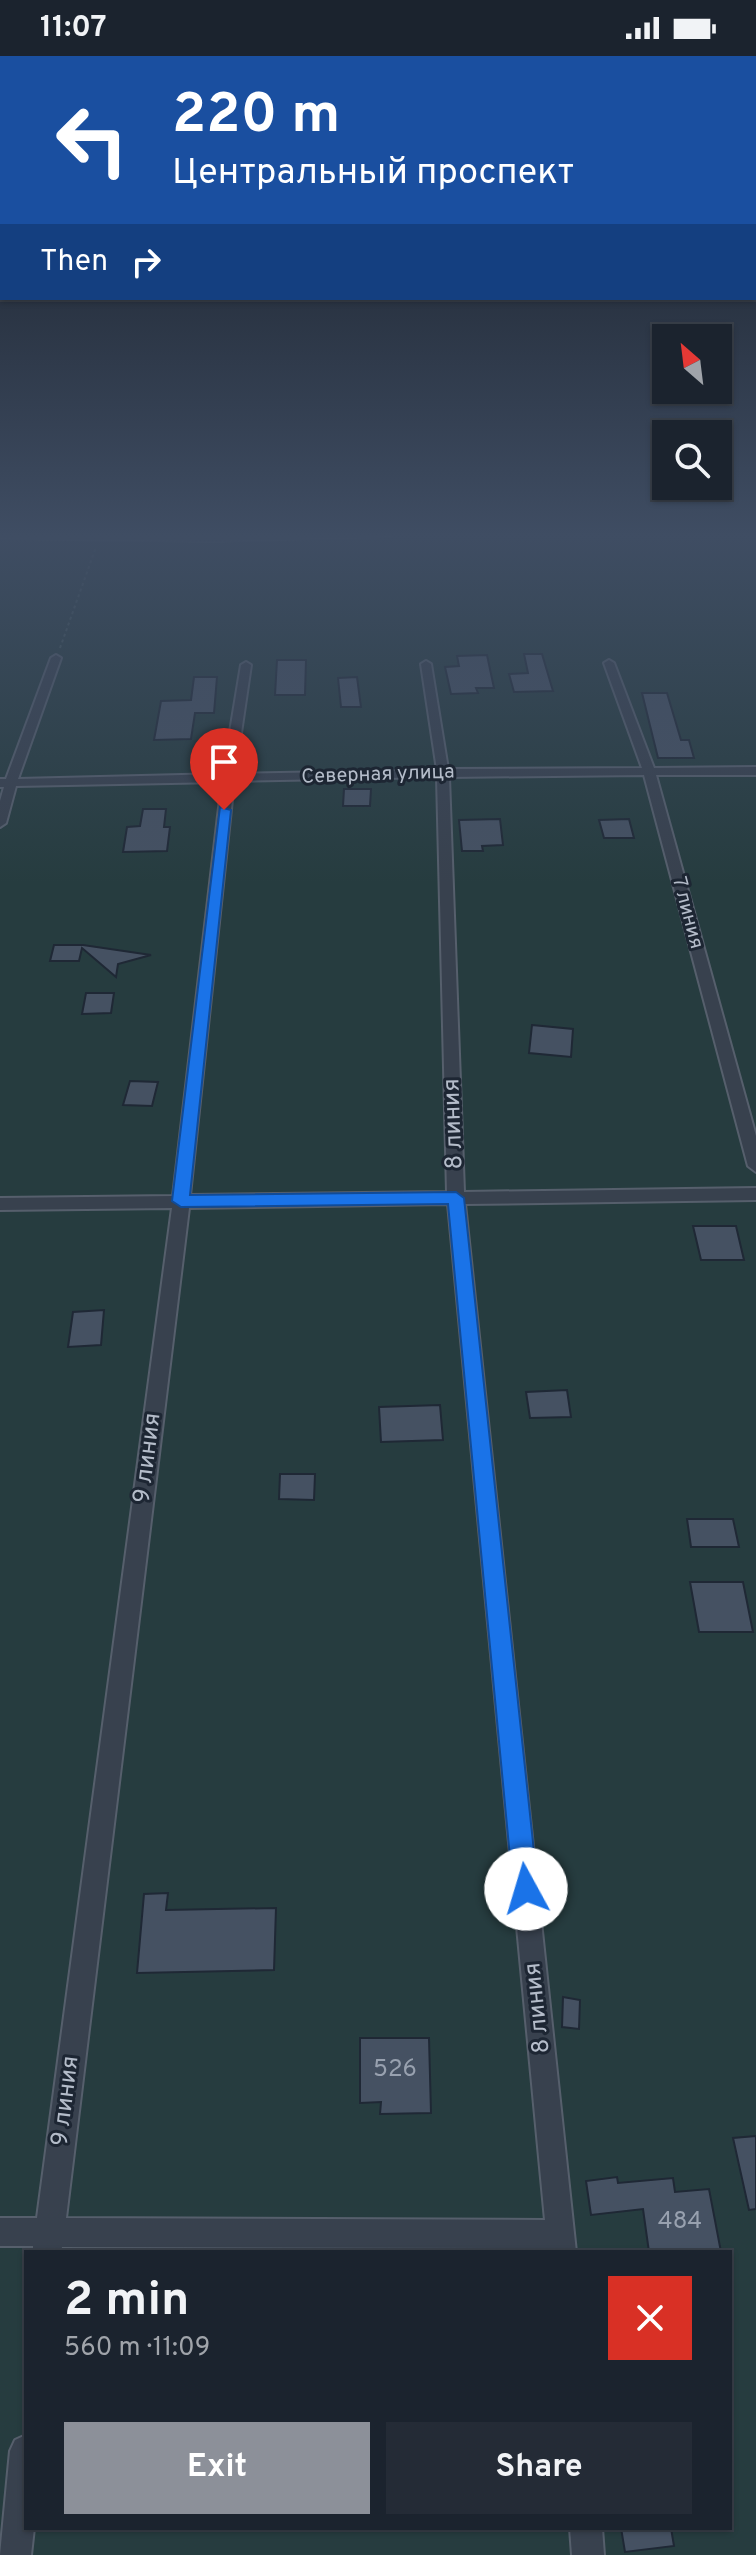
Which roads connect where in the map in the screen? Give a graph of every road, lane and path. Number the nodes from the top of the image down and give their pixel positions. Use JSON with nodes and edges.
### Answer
{"nodes":[{"id":1,"x":59,"y":650,"type":"edge"},
{"id":2,"x":56,"y":658,"type":"joint"},
{"id":3,"x":609,"y":663,"type":"dead end"},
{"id":4,"x":426,"y":664,"type":"dead end"},
{"id":5,"x":246,"y":665,"type":"dead end"},
{"id":6,"x":649,"y":771,"type":"junction"},
{"id":7,"x":756,"y":771,"type":"edge"},
{"id":8,"x":443,"y":773,"type":"junction"},
{"id":9,"x":228,"y":780,"type":"junction"},
{"id":10,"x":5,"y":783,"type":"edge"},
{"id":11,"x":0,"y":823,"type":"edge"},
{"id":12,"x":756,"y":1166,"type":"edge"},
{"id":13,"x":756,"y":1194,"type":"edge"},
{"id":14,"x":456,"y":1198,"type":"junction"},
{"id":15,"x":181,"y":1201,"type":"junction"},
{"id":16,"x":0,"y":1204,"type":"edge"},
{"id":17,"x":0,"y":2232,"type":"edge"},
{"id":18,"x":48,"y":2242,"type":"edge"},
{"id":19,"x":561,"y":2243,"type":"edge"},
{"id":20,"x":24,"y":2470,"type":"edge"},
{"id":21,"x":586,"y":2530,"type":"edge"},
{"id":22,"x":15,"y":2555,"type":"edge"},
{"id":23,"x":588,"y":2555,"type":"edge"}],
"edges":[{"from":1,"to":2,"type":"path"},
{"from":2,"to":10,"type":"street"},
{"from":3,"to":6,"type":"street","name":"7 линия"},
{"from":4,"to":8,"type":"street","name":"8 линия"},
{"from":5,"to":9,"type":"street","name":"9 линия"},
{"from":6,"to":7,"type":"street","name":"Северная улица"},
{"from":6,"to":8,"type":"street","name":"Северная улица"},
{"from":6,"to":12,"type":"street","name":"7 линия"},
{"from":8,"to":9,"type":"street","name":"Северная улица"},
{"from":8,"to":14,"type":"street","name":"8 линия"},
{"from":9,"to":10,"type":"street","name":"Северная улица"},
{"from":9,"to":15,"type":"street","name":"9 линия"},
{"from":10,"to":11,"type":"street"},
{"from":13,"to":14,"type":"street"},
{"from":14,"to":15,"type":"street"},
{"from":14,"to":19,"type":"street","name":"8 линия"},
{"from":15,"to":16,"type":"street"},
{"from":15,"to":18,"type":"street","name":"9 линия"},
{"from":17,"to":18,"type":"street"},
{"from":18,"to":19,"type":"street"},
{"from":20,"to":22,"type":"street"},
{"from":21,"to":23,"type":"street"}]}
